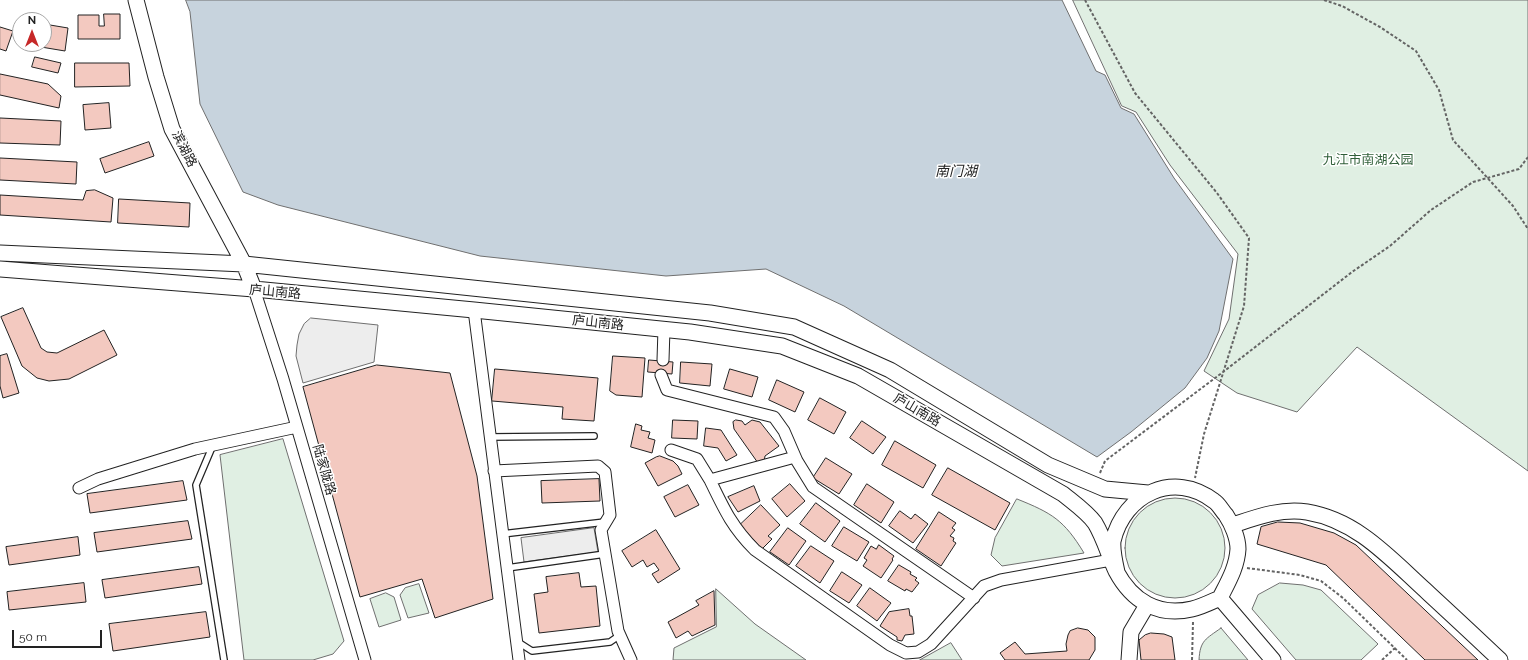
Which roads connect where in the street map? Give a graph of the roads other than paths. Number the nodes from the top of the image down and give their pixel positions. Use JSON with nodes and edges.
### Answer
{"nodes":[{"id":1,"x":136,"y":0,"type":"edge"},
{"id":2,"x":0,"y":253,"type":"edge"},
{"id":3,"x":244,"y":264,"type":"junction"},
{"id":4,"x":0,"y":269,"type":"edge"},
{"id":5,"x":254,"y":289,"type":"junction"},
{"id":6,"x":474,"y":310,"type":"junction"},
{"id":7,"x":664,"y":330,"type":"junction"},
{"id":8,"x":663,"y":360,"type":"dead end"},
{"id":9,"x":661,"y":375,"type":"dead end"},
{"id":10,"x":297,"y":427,"type":"junction"},
{"id":11,"x":594,"y":436,"type":"dead end"},
{"id":12,"x":490,"y":437,"type":"junction"},
{"id":13,"x":213,"y":445,"type":"junction"},
{"id":14,"x":671,"y":450,"type":"dead end"},
{"id":15,"x":795,"y":457,"type":"junction"},
{"id":16,"x":494,"y":471,"type":"junction"},
{"id":17,"x":710,"y":480,"type":"junction"},
{"id":18,"x":79,"y":488,"type":"dead end"},
{"id":19,"x":1148,"y":493,"type":"junction"},
{"id":20,"x":606,"y":522,"type":"junction"},
{"id":21,"x":1232,"y":524,"type":"junction"},
{"id":22,"x":502,"y":534,"type":"junction"},
{"id":23,"x":605,"y":554,"type":"junction"},
{"id":24,"x":1114,"y":566,"type":"junction"},
{"id":25,"x":507,"y":568,"type":"junction"},
{"id":26,"x":974,"y":598,"type":"junction"},
{"id":27,"x":1220,"y":598,"type":"junction"},
{"id":28,"x":1147,"y":605,"type":"junction"},
{"id":29,"x":620,"y":635,"type":"junction"},
{"id":30,"x":517,"y":642,"type":"junction"},
{"id":31,"x":224,"y":660,"type":"edge"},
{"id":32,"x":366,"y":660,"type":"edge"},
{"id":33,"x":519,"y":660,"type":"edge"},
{"id":34,"x":631,"y":660,"type":"edge"},
{"id":35,"x":1129,"y":660,"type":"edge"},
{"id":36,"x":1273,"y":660,"type":"edge"},
{"id":37,"x":1500,"y":660,"type":"edge"}],
"edges":[{"from":1,"to":3,"type":"main road","name":"滨湖路"},
{"from":2,"to":3,"type":"main road","name":"庐山南路"},
{"from":3,"to":5,"type":"main road","name":"滨湖路"},
{"from":3,"to":19,"type":"main road","name":"庐山南路"},
{"from":4,"to":5,"type":"main road","name":"庐山南路"},
{"from":5,"to":6,"type":"main road","name":"庐山南路"},
{"from":5,"to":10,"type":"street","name":"陆家陇路"},
{"from":6,"to":7,"type":"main road","name":"庐山南路"},
{"from":6,"to":12,"type":"street"},
{"from":7,"to":8,"type":"street"},
{"from":7,"to":24,"type":"main road","name":"庐山南路"},
{"from":9,"to":15,"type":"street"},
{"from":10,"to":13,"type":"street"},
{"from":10,"to":32,"type":"street","name":"陆家陇路"},
{"from":11,"to":12,"type":"lane"},
{"from":12,"to":16,"type":"street"},
{"from":13,"to":18,"type":"street"},
{"from":13,"to":31,"type":"lane"},
{"from":14,"to":17,"type":"street"},
{"from":15,"to":17,"type":"street"},
{"from":15,"to":26,"type":"street"},
{"from":16,"to":20,"type":"street"},
{"from":16,"to":22,"type":"street"},
{"from":17,"to":26,"type":"street"},
{"from":19,"to":21,"type":"main road"},
{"from":19,"to":24,"type":"main road"},
{"from":20,"to":22,"type":"lane"},
{"from":20,"to":23,"type":"street"},
{"from":21,"to":27,"type":"main road"},
{"from":21,"to":37,"type":"main road"},
{"from":22,"to":25,"type":"street"},
{"from":23,"to":25,"type":"lane"},
{"from":23,"to":29,"type":"street"},
{"from":24,"to":26,"type":"street"},
{"from":24,"to":28,"type":"main road"},
{"from":25,"to":30,"type":"street"},
{"from":27,"to":28,"type":"main road"},
{"from":27,"to":36,"type":"main road"},
{"from":28,"to":35,"type":"main road"},
{"from":29,"to":30,"type":"lane"},
{"from":29,"to":34,"type":"street"},
{"from":30,"to":33,"type":"street"}]}
